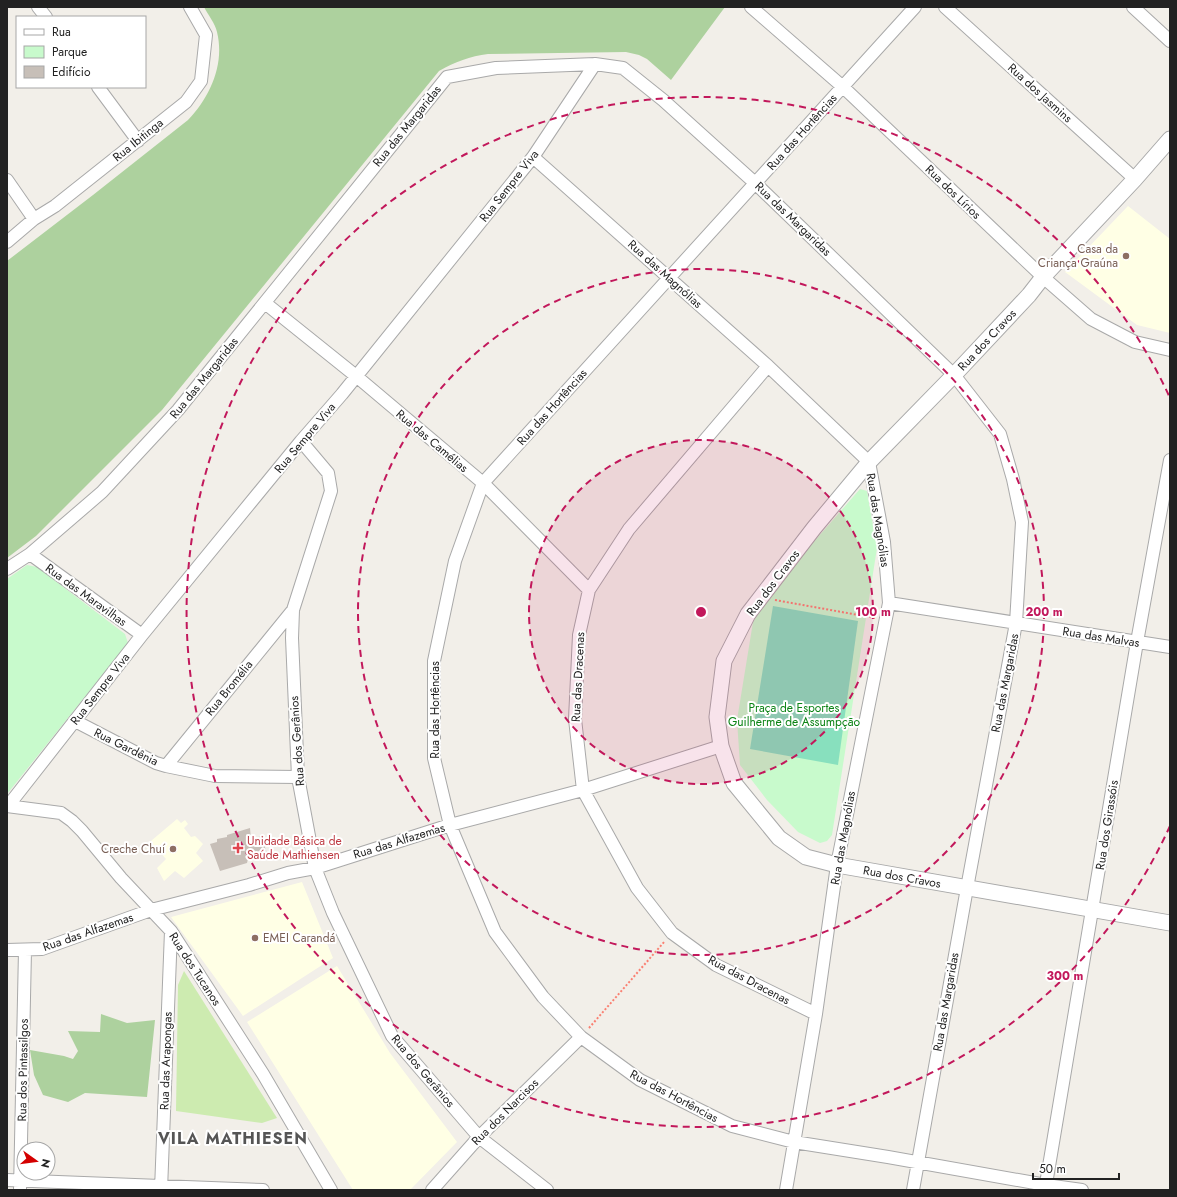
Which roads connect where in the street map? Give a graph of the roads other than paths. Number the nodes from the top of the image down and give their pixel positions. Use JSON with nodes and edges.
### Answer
{"nodes":[{"id":1,"x":38,"y":7,"type":"edge"},
{"id":2,"x":190,"y":7,"type":"edge"},
{"id":3,"x":751,"y":7,"type":"edge"},
{"id":4,"x":915,"y":7,"type":"edge"},
{"id":5,"x":945,"y":7,"type":"edge"},
{"id":6,"x":1134,"y":7,"type":"edge"},
{"id":7,"x":45,"y":16,"type":"edge"},
{"id":8,"x":1170,"y":41,"type":"edge"},
{"id":9,"x":595,"y":64,"type":"junction"},
{"id":10,"x":843,"y":87,"type":"junction"},
{"id":11,"x":99,"y":88,"type":"edge"},
{"id":12,"x":1170,"y":139,"type":"edge"},
{"id":13,"x":138,"y":141,"type":"junction"},
{"id":14,"x":533,"y":157,"type":"junction"},
{"id":15,"x":1136,"y":179,"type":"junction"},
{"id":16,"x":7,"y":180,"type":"edge"},
{"id":17,"x":755,"y":183,"type":"junction"},
{"id":18,"x":34,"y":219,"type":"junction"},
{"id":19,"x":7,"y":242,"type":"edge"},
{"id":20,"x":670,"y":278,"type":"junction"},
{"id":21,"x":1043,"y":278,"type":"junction"},
{"id":22,"x":265,"y":303,"type":"junction"},
{"id":23,"x":1170,"y":350,"type":"edge"},
{"id":24,"x":768,"y":366,"type":"junction"},
{"id":25,"x":954,"y":375,"type":"junction"},
{"id":26,"x":356,"y":376,"type":"junction"},
{"id":27,"x":301,"y":441,"type":"junction"},
{"id":28,"x":1170,"y":460,"type":"edge"},
{"id":29,"x":869,"y":462,"type":"junction"},
{"id":30,"x":483,"y":483,"type":"junction"},
{"id":31,"x":30,"y":554,"type":"junction"},
{"id":32,"x":7,"y":569,"type":"edge"},
{"id":33,"x":589,"y":590,"type":"junction"},
{"id":34,"x":889,"y":604,"type":"junction"},
{"id":35,"x":293,"y":610,"type":"junction"},
{"id":36,"x":1016,"y":623,"type":"junction"},
{"id":37,"x":142,"y":636,"type":"junction"},
{"id":38,"x":1137,"y":642,"type":"junction"},
{"id":39,"x":1170,"y":647,"type":"edge"},
{"id":40,"x":75,"y":721,"type":"junction"},
{"id":41,"x":721,"y":746,"type":"junction"},
{"id":42,"x":166,"y":766,"type":"junction"},
{"id":43,"x":298,"y":777,"type":"junction"},
{"id":44,"x":583,"y":790,"type":"junction"},
{"id":45,"x":8,"y":806,"type":"edge"},
{"id":46,"x":450,"y":825,"type":"junction"},
{"id":47,"x":837,"y":865,"type":"junction"},
{"id":48,"x":315,"y":868,"type":"junction"},
{"id":49,"x":967,"y":888,"type":"junction"},
{"id":50,"x":1092,"y":909,"type":"junction"},
{"id":51,"x":151,"y":910,"type":"junction"},
{"id":52,"x":1170,"y":923,"type":"edge"},
{"id":53,"x":170,"y":931,"type":"junction"},
{"id":54,"x":7,"y":950,"type":"edge"},
{"id":55,"x":26,"y":950,"type":"junction"},
{"id":56,"x":816,"y":1014,"type":"junction"},
{"id":57,"x":581,"y":1037,"type":"junction"},
{"id":58,"x":479,"y":1137,"type":"junction"},
{"id":59,"x":794,"y":1142,"type":"junction"},
{"id":60,"x":917,"y":1162,"type":"junction"},
{"id":61,"x":7,"y":1180,"type":"edge"},
{"id":62,"x":20,"y":1185,"type":"edge"},
{"id":63,"x":161,"y":1188,"type":"edge"},
{"id":64,"x":1046,"y":1188,"type":"edge"},
{"id":65,"x":263,"y":1190,"type":"edge"},
{"id":66,"x":332,"y":1190,"type":"edge"},
{"id":67,"x":432,"y":1190,"type":"edge"},
{"id":68,"x":548,"y":1190,"type":"edge"},
{"id":69,"x":786,"y":1190,"type":"edge"},
{"id":70,"x":913,"y":1190,"type":"edge"},
{"id":71,"x":1082,"y":1190,"type":"edge"}],
"edges":[{"from":1,"to":7,"type":"street"},
{"from":2,"to":13,"type":"street","name":"Rua Ibitinga"},
{"from":3,"to":10,"type":"street","name":"Rua dos Lírios"},
{"from":4,"to":10,"type":"street","name":"Rua das Hortências"},
{"from":5,"to":15,"type":"street","name":"Rua dos Jasmins"},
{"from":6,"to":8,"type":"street"},
{"from":9,"to":14,"type":"street","name":"Rua Sempre Viva"},
{"from":9,"to":17,"type":"street","name":"Rua das Margaridas"},
{"from":9,"to":22,"type":"street","name":"Rua das Margaridas"},
{"from":10,"to":17,"type":"street","name":"Rua das Hortências"},
{"from":10,"to":21,"type":"street","name":"Rua dos Lírios"},
{"from":11,"to":13,"type":"street"},
{"from":12,"to":15,"type":"street","name":"Rua dos Cravos"},
{"from":13,"to":18,"type":"street","name":"Rua Ibitinga"},
{"from":14,"to":20,"type":"street","name":"Rua das Magnólias"},
{"from":14,"to":26,"type":"street","name":"Rua Sempre Viva"},
{"from":15,"to":21,"type":"street","name":"Rua dos Cravos"},
{"from":16,"to":18,"type":"street"},
{"from":17,"to":20,"type":"street","name":"Rua das Hortências"},
{"from":17,"to":25,"type":"street","name":"Rua das Margaridas"},
{"from":18,"to":19,"type":"street","name":"Rua Ibitinga"},
{"from":20,"to":24,"type":"street","name":"Rua das Magnólias"},
{"from":20,"to":30,"type":"street","name":"Rua das Hortências"},
{"from":21,"to":23,"type":"street","name":"Rua dos Lírios"},
{"from":21,"to":25,"type":"street","name":"Rua dos Cravos"},
{"from":22,"to":26,"type":"street","name":"Rua das Camélias"},
{"from":22,"to":31,"type":"street","name":"Rua das Margaridas"},
{"from":24,"to":29,"type":"street","name":"Rua das Magnólias"},
{"from":24,"to":33,"type":"street","name":"Rua das Dracenas"},
{"from":25,"to":29,"type":"street","name":"Rua dos Cravos"},
{"from":25,"to":36,"type":"street","name":"Rua das Margaridas"},
{"from":26,"to":27,"type":"street","name":"Rua Sempre Viva"},
{"from":26,"to":30,"type":"street","name":"Rua das Camélias"},
{"from":27,"to":35,"type":"street","name":"Rua dos Gerânios"},
{"from":27,"to":37,"type":"street","name":"Rua Sempre Viva"},
{"from":28,"to":38,"type":"street","name":"Rua dos Girassóis"},
{"from":29,"to":34,"type":"street","name":"Rua das Magnólias"},
{"from":29,"to":41,"type":"street","name":"Rua dos Cravos"},
{"from":30,"to":33,"type":"street","name":"Rua das Camélias"},
{"from":30,"to":46,"type":"street","name":"Rua das Hortências"},
{"from":31,"to":32,"type":"street","name":"Rua das Margaridas"},
{"from":31,"to":37,"type":"street","name":"Rua das Maravilhas"},
{"from":33,"to":44,"type":"street","name":"Rua das Dracenas"},
{"from":34,"to":36,"type":"street","name":"Rua das Malvas"},
{"from":34,"to":47,"type":"street","name":"Rua das Magnólias"},
{"from":35,"to":42,"type":"street","name":"Rua Bromélia"},
{"from":35,"to":43,"type":"street","name":"Rua dos Gerânios"},
{"from":36,"to":38,"type":"street","name":"Rua das Malvas"},
{"from":36,"to":49,"type":"street","name":"Rua das Margaridas"},
{"from":37,"to":40,"type":"street","name":"Rua Sempre Viva"},
{"from":38,"to":39,"type":"street","name":"Rua das Malvas"},
{"from":38,"to":50,"type":"street","name":"Rua dos Girassóis"},
{"from":40,"to":42,"type":"street","name":"Rua Gardênia"},
{"from":40,"to":45,"type":"street","name":"Rua Sempre Viva"},
{"from":41,"to":44,"type":"street","name":"Rua das Alfazemas"},
{"from":41,"to":47,"type":"street","name":"Rua dos Cravos"},
{"from":42,"to":43,"type":"street","name":"Rua Gardênia"},
{"from":43,"to":48,"type":"street","name":"Rua dos Gerânios"},
{"from":44,"to":46,"type":"street","name":"Rua das Alfazemas"},
{"from":44,"to":56,"type":"street","name":"Rua das Dracenas"},
{"from":45,"to":51,"type":"street","name":"Rua dos Tucanos"},
{"from":46,"to":48,"type":"street","name":"Rua das Alfazemas"},
{"from":46,"to":57,"type":"street","name":"Rua das Hortências"},
{"from":47,"to":49,"type":"street","name":"Rua dos Cravos"},
{"from":47,"to":56,"type":"street","name":"Rua das Magnólias"},
{"from":48,"to":51,"type":"street","name":"Rua das Alfazemas"},
{"from":48,"to":58,"type":"street","name":"Rua dos Gerânios"},
{"from":49,"to":50,"type":"street","name":"Rua dos Cravos"},
{"from":49,"to":60,"type":"street","name":"Rua das Margaridas"},
{"from":50,"to":52,"type":"street","name":"Rua dos Cravos"},
{"from":50,"to":64,"type":"street","name":"Rua dos Girassóis"},
{"from":51,"to":53,"type":"street","name":"Rua dos Tucanos"},
{"from":51,"to":55,"type":"street","name":"Rua das Alfazemas"},
{"from":53,"to":63,"type":"street","name":"Rua das Arapongas"},
{"from":53,"to":66,"type":"street","name":"Rua dos Tucanos"},
{"from":54,"to":55,"type":"street","name":"Rua das Alfazemas"},
{"from":55,"to":62,"type":"street","name":"Rua dos Pintassilgos"},
{"from":56,"to":59,"type":"street","name":"Rua das Magnólias"},
{"from":57,"to":58,"type":"street","name":"Rua dos Narcisos"},
{"from":57,"to":59,"type":"street","name":"Rua das Hortências"},
{"from":58,"to":67,"type":"street","name":"Rua dos Narcisos"},
{"from":58,"to":68,"type":"street","name":"Rua dos Gerânios"},
{"from":59,"to":60,"type":"street","name":"Rua das Hortências"},
{"from":59,"to":69,"type":"street","name":"Rua das Magnólias"},
{"from":60,"to":64,"type":"street","name":"Rua das Hortências"},
{"from":60,"to":70,"type":"street","name":"Rua das Margaridas"},
{"from":61,"to":62,"type":"street"},
{"from":62,"to":63,"type":"street"},
{"from":63,"to":65,"type":"street"},
{"from":64,"to":71,"type":"street","name":"Rua das Hortências"}]}
